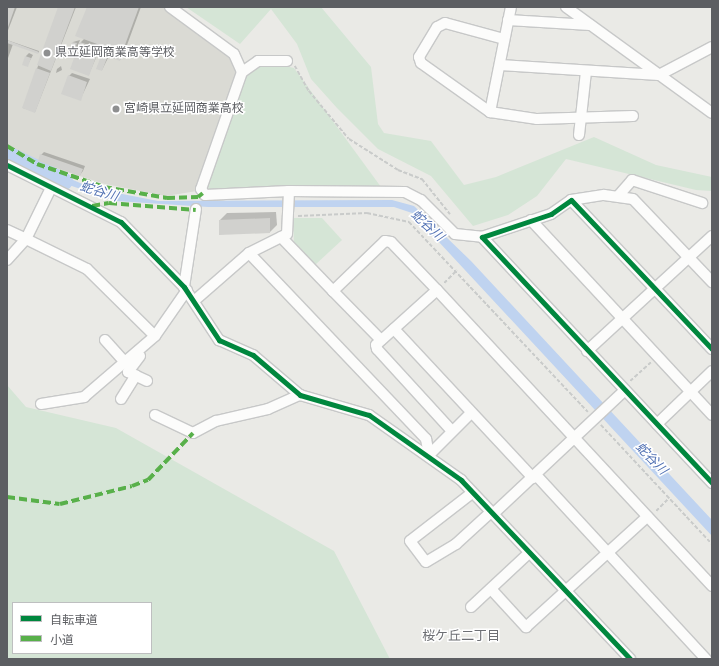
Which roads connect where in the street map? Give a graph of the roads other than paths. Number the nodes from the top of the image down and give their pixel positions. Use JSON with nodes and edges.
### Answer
{"nodes":[{"id":1,"x":170,"y":7,"type":"edge"},
{"id":2,"x":511,"y":7,"type":"edge"},
{"id":3,"x":566,"y":7,"type":"edge"},
{"id":4,"x":508,"y":20,"type":"junction"},
{"id":5,"x":590,"y":25,"type":"junction"},
{"id":6,"x":504,"y":39,"type":"junction"},
{"id":7,"x":712,"y":47,"type":"edge"},
{"id":8,"x":287,"y":61,"type":"road end"},
{"id":9,"x":500,"y":65,"type":"junction"},
{"id":10,"x":242,"y":72,"type":"junction"},
{"id":11,"x":586,"y":72,"type":"junction"},
{"id":12,"x":659,"y":75,"type":"junction"},
{"id":13,"x":490,"y":112,"type":"junction"},
{"id":14,"x":712,"y":113,"type":"edge"},
{"id":15,"x":581,"y":116,"type":"junction"},
{"id":16,"x":633,"y":116,"type":"dead end"},
{"id":17,"x":579,"y":135,"type":"dead end"},
{"id":18,"x":7,"y":164,"type":"edge"},
{"id":19,"x":51,"y":188,"type":"junction"},
{"id":20,"x":289,"y":193,"type":"junction"},
{"id":21,"x":619,"y":195,"type":"junction"},
{"id":22,"x":572,"y":200,"type":"junction"},
{"id":23,"x":702,"y":202,"type":"dead end"},
{"id":24,"x":196,"y":209,"type":"dead end"},
{"id":25,"x":530,"y":220,"type":"junction"},
{"id":26,"x":7,"y":230,"type":"edge"},
{"id":27,"x":712,"y":236,"type":"edge"},
{"id":28,"x":281,"y":237,"type":"junction"},
{"id":29,"x":482,"y":237,"type":"junction"},
{"id":30,"x":26,"y":239,"type":"junction"},
{"id":31,"x":249,"y":253,"type":"junction"},
{"id":32,"x":688,"y":256,"type":"junction"},
{"id":33,"x":7,"y":260,"type":"edge"},
{"id":34,"x":712,"y":282,"type":"edge"},
{"id":35,"x":655,"y":287,"type":"junction"},
{"id":36,"x":186,"y":289,"type":"junction"},
{"id":37,"x":436,"y":290,"type":"junction"},
{"id":38,"x":333,"y":291,"type":"junction"},
{"id":39,"x":194,"y":301,"type":"junction"},
{"id":40,"x":622,"y":318,"type":"junction"},
{"id":41,"x":394,"y":329,"type":"junction"},
{"id":42,"x":154,"y":338,"type":"junction"},
{"id":43,"x":105,"y":340,"type":"dead end"},
{"id":44,"x":381,"y":340,"type":"junction"},
{"id":45,"x":712,"y":348,"type":"edge"},
{"id":46,"x":588,"y":350,"type":"junction"},
{"id":47,"x":126,"y":363,"type":"junction"},
{"id":48,"x":712,"y":371,"type":"edge"},
{"id":49,"x":136,"y":375,"type":"junction"},
{"id":50,"x":147,"y":381,"type":"dead end"},
{"id":51,"x":624,"y":389,"type":"junction"},
{"id":52,"x":690,"y":392,"type":"junction"},
{"id":53,"x":300,"y":395,"type":"junction"},
{"id":54,"x":121,"y":399,"type":"dead end"},
{"id":55,"x":41,"y":404,"type":"dead end"},
{"id":56,"x":470,"y":413,"type":"junction"},
{"id":57,"x":155,"y":415,"type":"dead end"},
{"id":58,"x":712,"y":415,"type":"edge"},
{"id":59,"x":657,"y":424,"type":"junction"},
{"id":60,"x":451,"y":430,"type":"junction"},
{"id":61,"x":574,"y":438,"type":"junction"},
{"id":62,"x":429,"y":455,"type":"junction"},
{"id":63,"x":534,"y":477,"type":"junction"},
{"id":64,"x":712,"y":483,"type":"edge"},
{"id":65,"x":472,"y":492,"type":"junction"},
{"id":66,"x":492,"y":513,"type":"junction"},
{"id":67,"x":648,"y":518,"type":"junction"},
{"id":68,"x":529,"y":553,"type":"junction"},
{"id":69,"x":609,"y":553,"type":"junction"},
{"id":70,"x":712,"y":586,"type":"edge"},
{"id":71,"x":491,"y":589,"type":"junction"},
{"id":72,"x":566,"y":591,"type":"junction"},
{"id":73,"x":471,"y":607,"type":"dead end"},
{"id":74,"x":712,"y":650,"type":"edge"},
{"id":75,"x":704,"y":658,"type":"edge"},
{"id":76,"x":630,"y":659,"type":"edge"}],
"edges":[{"from":1,"to":10,"type":"street"},
{"from":2,"to":4,"type":"street"},
{"from":3,"to":5,"type":"street"},
{"from":4,"to":5,"type":"street"},
{"from":4,"to":6,"type":"street"},
{"from":5,"to":12,"type":"street"},
{"from":6,"to":9,"type":"street"},
{"from":6,"to":13,"type":"street"},
{"from":7,"to":12,"type":"street"},
{"from":8,"to":10,"type":"street"},
{"from":9,"to":11,"type":"street"},
{"from":9,"to":13,"type":"street"},
{"from":10,"to":20,"type":"street"},
{"from":11,"to":12,"type":"street"},
{"from":11,"to":15,"type":"street"},
{"from":12,"to":14,"type":"street"},
{"from":13,"to":15,"type":"street"},
{"from":15,"to":16,"type":"street"},
{"from":15,"to":17,"type":"street"},
{"from":18,"to":19,"type":"street"},
{"from":19,"to":30,"type":"street"},
{"from":19,"to":36,"type":"street"},
{"from":20,"to":28,"type":"street"},
{"from":20,"to":29,"type":"street"},
{"from":21,"to":22,"type":"street"},
{"from":21,"to":23,"type":"street"},
{"from":21,"to":32,"type":"street"},
{"from":22,"to":25,"type":"street"},
{"from":22,"to":35,"type":"street"},
{"from":24,"to":36,"type":"street"},
{"from":25,"to":29,"type":"street"},
{"from":25,"to":40,"type":"street"},
{"from":26,"to":30,"type":"street"},
{"from":27,"to":32,"type":"street"},
{"from":28,"to":31,"type":"street"},
{"from":28,"to":38,"type":"street"},
{"from":29,"to":46,"type":"street"},
{"from":30,"to":33,"type":"street"},
{"from":30,"to":42,"type":"street"},
{"from":31,"to":39,"type":"street"},
{"from":31,"to":62,"type":"street"},
{"from":32,"to":34,"type":"street"},
{"from":32,"to":35,"type":"street"},
{"from":35,"to":40,"type":"street"},
{"from":35,"to":45,"type":"street"},
{"from":36,"to":39,"type":"street"},
{"from":36,"to":42,"type":"street"},
{"from":37,"to":38,"type":"street"},
{"from":37,"to":41,"type":"street"},
{"from":37,"to":61,"type":"street"},
{"from":38,"to":44,"type":"street"},
{"from":39,"to":53,"type":"street"},
{"from":40,"to":46,"type":"street"},
{"from":40,"to":52,"type":"street"},
{"from":41,"to":44,"type":"street"},
{"from":41,"to":56,"type":"street"},
{"from":42,"to":47,"type":"street"},
{"from":42,"to":49,"type":"street"},
{"from":43,"to":47,"type":"street"},
{"from":44,"to":60,"type":"street"},
{"from":46,"to":51,"type":"street"},
{"from":47,"to":55,"type":"street"},
{"from":48,"to":52,"type":"street"},
{"from":49,"to":50,"type":"street"},
{"from":49,"to":54,"type":"street"},
{"from":51,"to":59,"type":"street"},
{"from":51,"to":61,"type":"street"},
{"from":52,"to":58,"type":"street"},
{"from":52,"to":59,"type":"street"},
{"from":53,"to":57,"type":"street"},
{"from":53,"to":62,"type":"street"},
{"from":56,"to":60,"type":"street"},
{"from":56,"to":63,"type":"street"},
{"from":59,"to":64,"type":"street"},
{"from":60,"to":62,"type":"street"},
{"from":61,"to":63,"type":"street"},
{"from":61,"to":67,"type":"street"},
{"from":62,"to":65,"type":"street"},
{"from":63,"to":66,"type":"street"},
{"from":63,"to":69,"type":"street"},
{"from":65,"to":66,"type":"street"},
{"from":65,"to":66,"type":"street"},
{"from":66,"to":68,"type":"street"},
{"from":67,"to":69,"type":"street"},
{"from":67,"to":70,"type":"street"},
{"from":68,"to":71,"type":"street"},
{"from":68,"to":72,"type":"street"},
{"from":69,"to":72,"type":"street"},
{"from":69,"to":75,"type":"street"},
{"from":71,"to":72,"type":"street"},
{"from":71,"to":73,"type":"street"},
{"from":72,"to":76,"type":"street"},
{"from":74,"to":75,"type":"street"}]}
